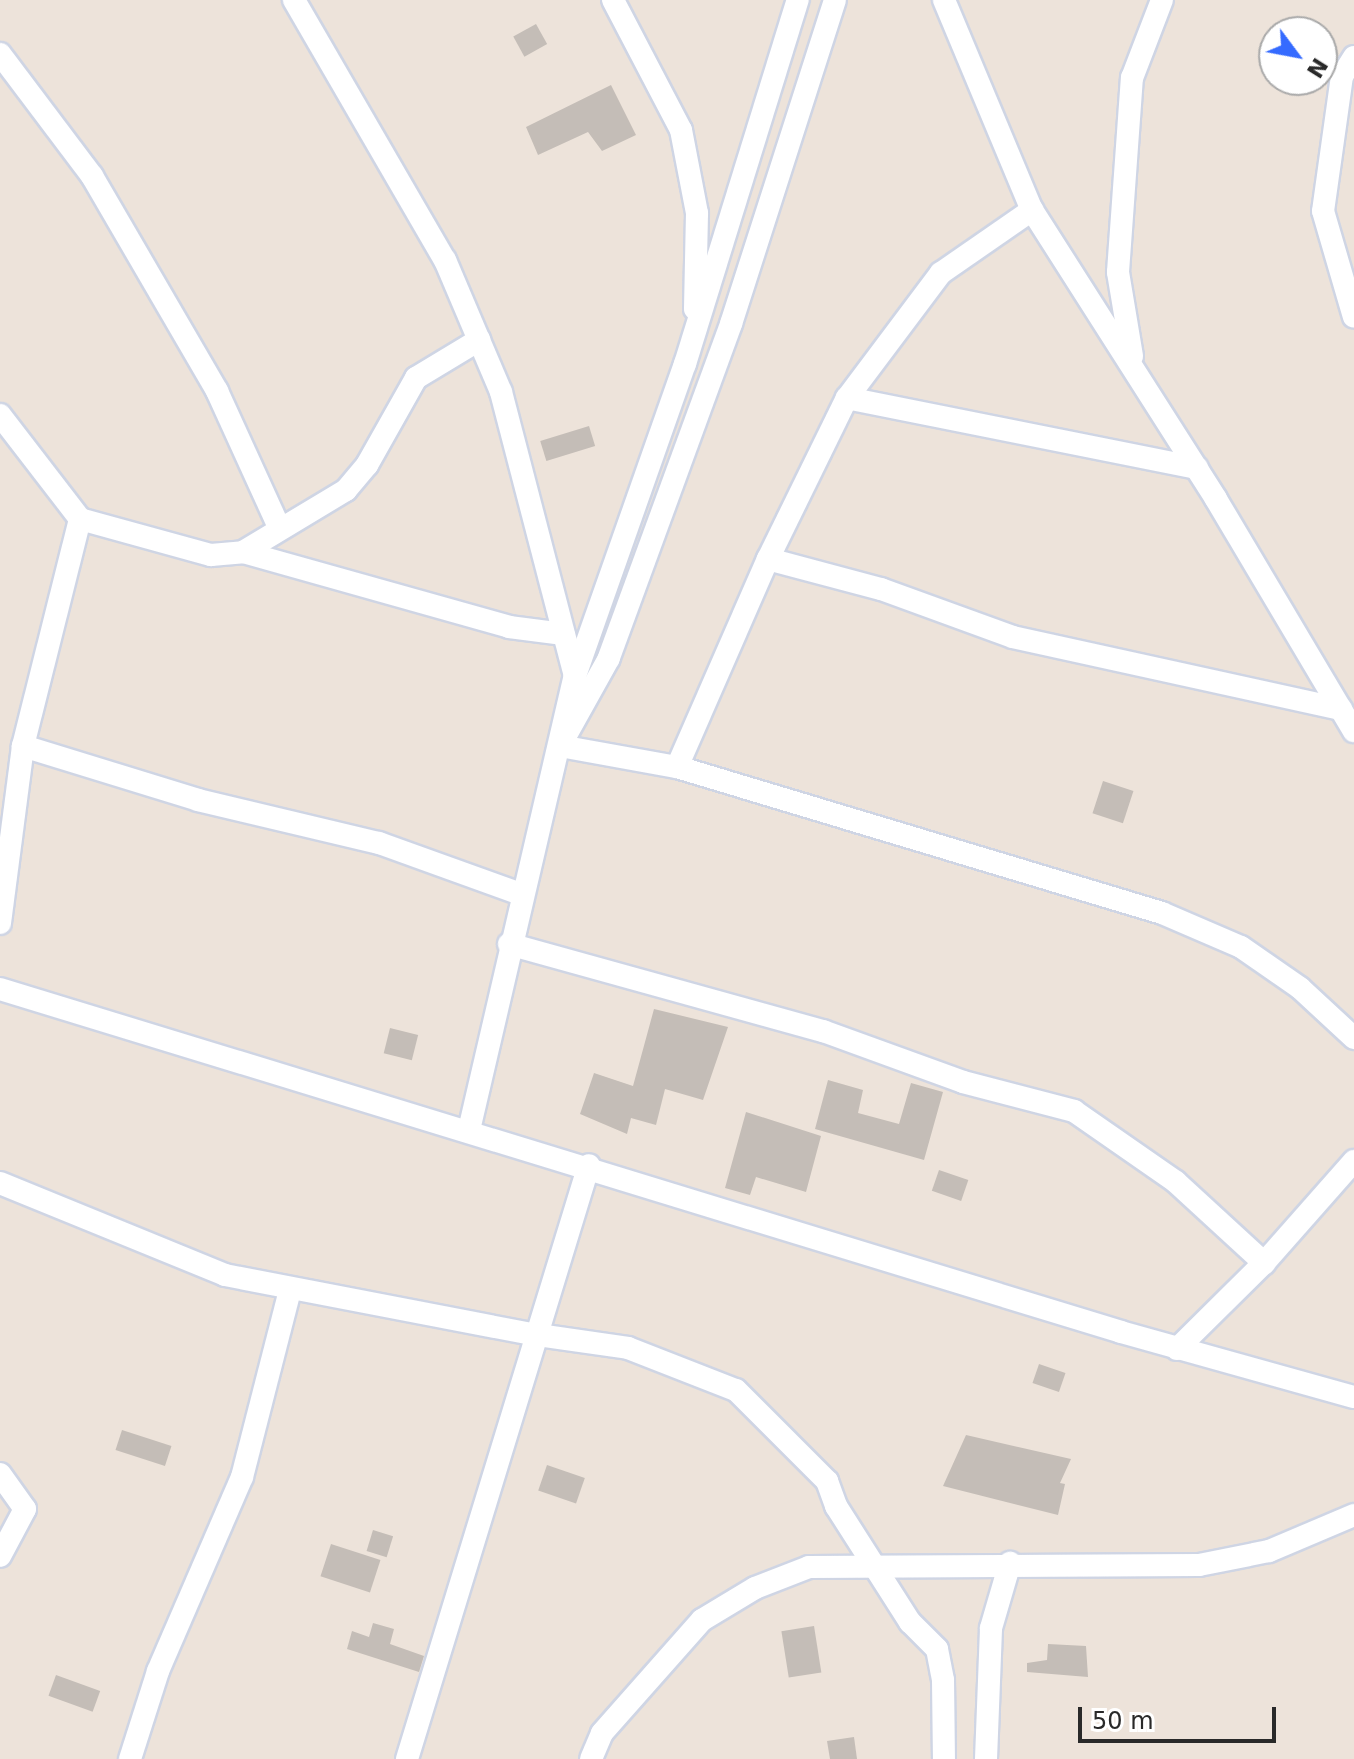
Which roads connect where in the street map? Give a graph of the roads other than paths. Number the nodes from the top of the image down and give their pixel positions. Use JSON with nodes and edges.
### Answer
{"nodes":[{"id":1,"x":294,"y":0,"type":"edge"},
{"id":2,"x":613,"y":0,"type":"edge"},
{"id":3,"x":798,"y":0,"type":"edge"},
{"id":4,"x":835,"y":0,"type":"edge"},
{"id":5,"x":944,"y":0,"type":"edge"},
{"id":6,"x":1162,"y":0,"type":"edge"},
{"id":7,"x":0,"y":54,"type":"edge"},
{"id":8,"x":1354,"y":57,"type":"edge"},
{"id":9,"x":1032,"y":210,"type":"junction"},
{"id":10,"x":1354,"y":317,"type":"edge"},
{"id":11,"x":693,"y":336,"type":"junction"},
{"id":12,"x":479,"y":340,"type":"junction"},
{"id":13,"x":1134,"y":367,"type":"junction"},
{"id":14,"x":847,"y":398,"type":"junction"},
{"id":15,"x":0,"y":415,"type":"edge"},
{"id":16,"x":1197,"y":468,"type":"junction"},
{"id":17,"x":80,"y":519,"type":"junction"},
{"id":18,"x":279,"y":527,"type":"junction"},
{"id":19,"x":243,"y":552,"type":"junction"},
{"id":20,"x":768,"y":559,"type":"junction"},
{"id":21,"x":564,"y":634,"type":"junction"},
{"id":22,"x":575,"y":676,"type":"junction"},
{"id":23,"x":1341,"y":709,"type":"junction"},
{"id":24,"x":1354,"y":731,"type":"edge"},
{"id":25,"x":560,"y":746,"type":"junction"},
{"id":26,"x":15,"y":763,"type":"edge"},
{"id":27,"x":677,"y":767,"type":"junction"},
{"id":28,"x":521,"y":894,"type":"junction"},
{"id":29,"x":0,"y":923,"type":"edge"},
{"id":30,"x":509,"y":944,"type":"junction"},
{"id":31,"x":0,"y":989,"type":"edge"},
{"id":32,"x":1354,"y":1038,"type":"edge"},
{"id":33,"x":469,"y":1130,"type":"junction"},
{"id":34,"x":1354,"y":1161,"type":"edge"},
{"id":35,"x":589,"y":1165,"type":"junction"},
{"id":36,"x":0,"y":1183,"type":"edge"},
{"id":37,"x":1264,"y":1263,"type":"junction"},
{"id":38,"x":290,"y":1290,"type":"junction"},
{"id":39,"x":538,"y":1335,"type":"junction"},
{"id":40,"x":1177,"y":1349,"type":"junction"},
{"id":41,"x":1354,"y":1397,"type":"edge"},
{"id":42,"x":0,"y":1474,"type":"edge"},
{"id":43,"x":1354,"y":1515,"type":"edge"},
{"id":44,"x":0,"y":1556,"type":"edge"},
{"id":45,"x":873,"y":1563,"type":"junction"},
{"id":46,"x":1010,"y":1563,"type":"junction"},
{"id":47,"x":130,"y":1759,"type":"edge"},
{"id":48,"x":407,"y":1759,"type":"edge"},
{"id":49,"x":591,"y":1759,"type":"edge"},
{"id":50,"x":944,"y":1759,"type":"edge"},
{"id":51,"x":986,"y":1759,"type":"edge"}],
"edges":[{"from":1,"to":12,"type":"street"},
{"from":2,"to":11,"type":"street"},
{"from":3,"to":11,"type":"street"},
{"from":4,"to":25,"type":"street"},
{"from":5,"to":9,"type":"street"},
{"from":6,"to":13,"type":"street"},
{"from":7,"to":18,"type":"street"},
{"from":8,"to":10,"type":"street"},
{"from":9,"to":13,"type":"street"},
{"from":9,"to":14,"type":"street"},
{"from":11,"to":22,"type":"street"},
{"from":12,"to":18,"type":"street"},
{"from":12,"to":21,"type":"street"},
{"from":13,"to":16,"type":"street"},
{"from":14,"to":16,"type":"street"},
{"from":14,"to":20,"type":"street"},
{"from":15,"to":17,"type":"street"},
{"from":16,"to":23,"type":"street"},
{"from":17,"to":19,"type":"street"},
{"from":17,"to":26,"type":"street"},
{"from":18,"to":19,"type":"street"},
{"from":19,"to":21,"type":"street"},
{"from":20,"to":23,"type":"street"},
{"from":20,"to":27,"type":"street"},
{"from":21,"to":22,"type":"street"},
{"from":22,"to":25,"type":"street"},
{"from":23,"to":24,"type":"street"},
{"from":25,"to":27,"type":"street"},
{"from":25,"to":28,"type":"street"},
{"from":26,"to":28,"type":"street"},
{"from":26,"to":29,"type":"street"},
{"from":27,"to":32,"type":"street"},
{"from":28,"to":30,"type":"street"},
{"from":30,"to":33,"type":"street"},
{"from":30,"to":37,"type":"street"},
{"from":31,"to":33,"type":"street"},
{"from":33,"to":35,"type":"street"},
{"from":34,"to":37,"type":"street"},
{"from":35,"to":39,"type":"street"},
{"from":35,"to":40,"type":"street"},
{"from":36,"to":38,"type":"street"},
{"from":37,"to":40,"type":"street"},
{"from":38,"to":39,"type":"street"},
{"from":38,"to":47,"type":"street"},
{"from":39,"to":45,"type":"street"},
{"from":39,"to":48,"type":"street"},
{"from":40,"to":41,"type":"street"},
{"from":42,"to":44,"type":"street"},
{"from":43,"to":46,"type":"street"},
{"from":45,"to":46,"type":"street"},
{"from":45,"to":49,"type":"street"},
{"from":45,"to":50,"type":"street"},
{"from":46,"to":51,"type":"street"}]}
